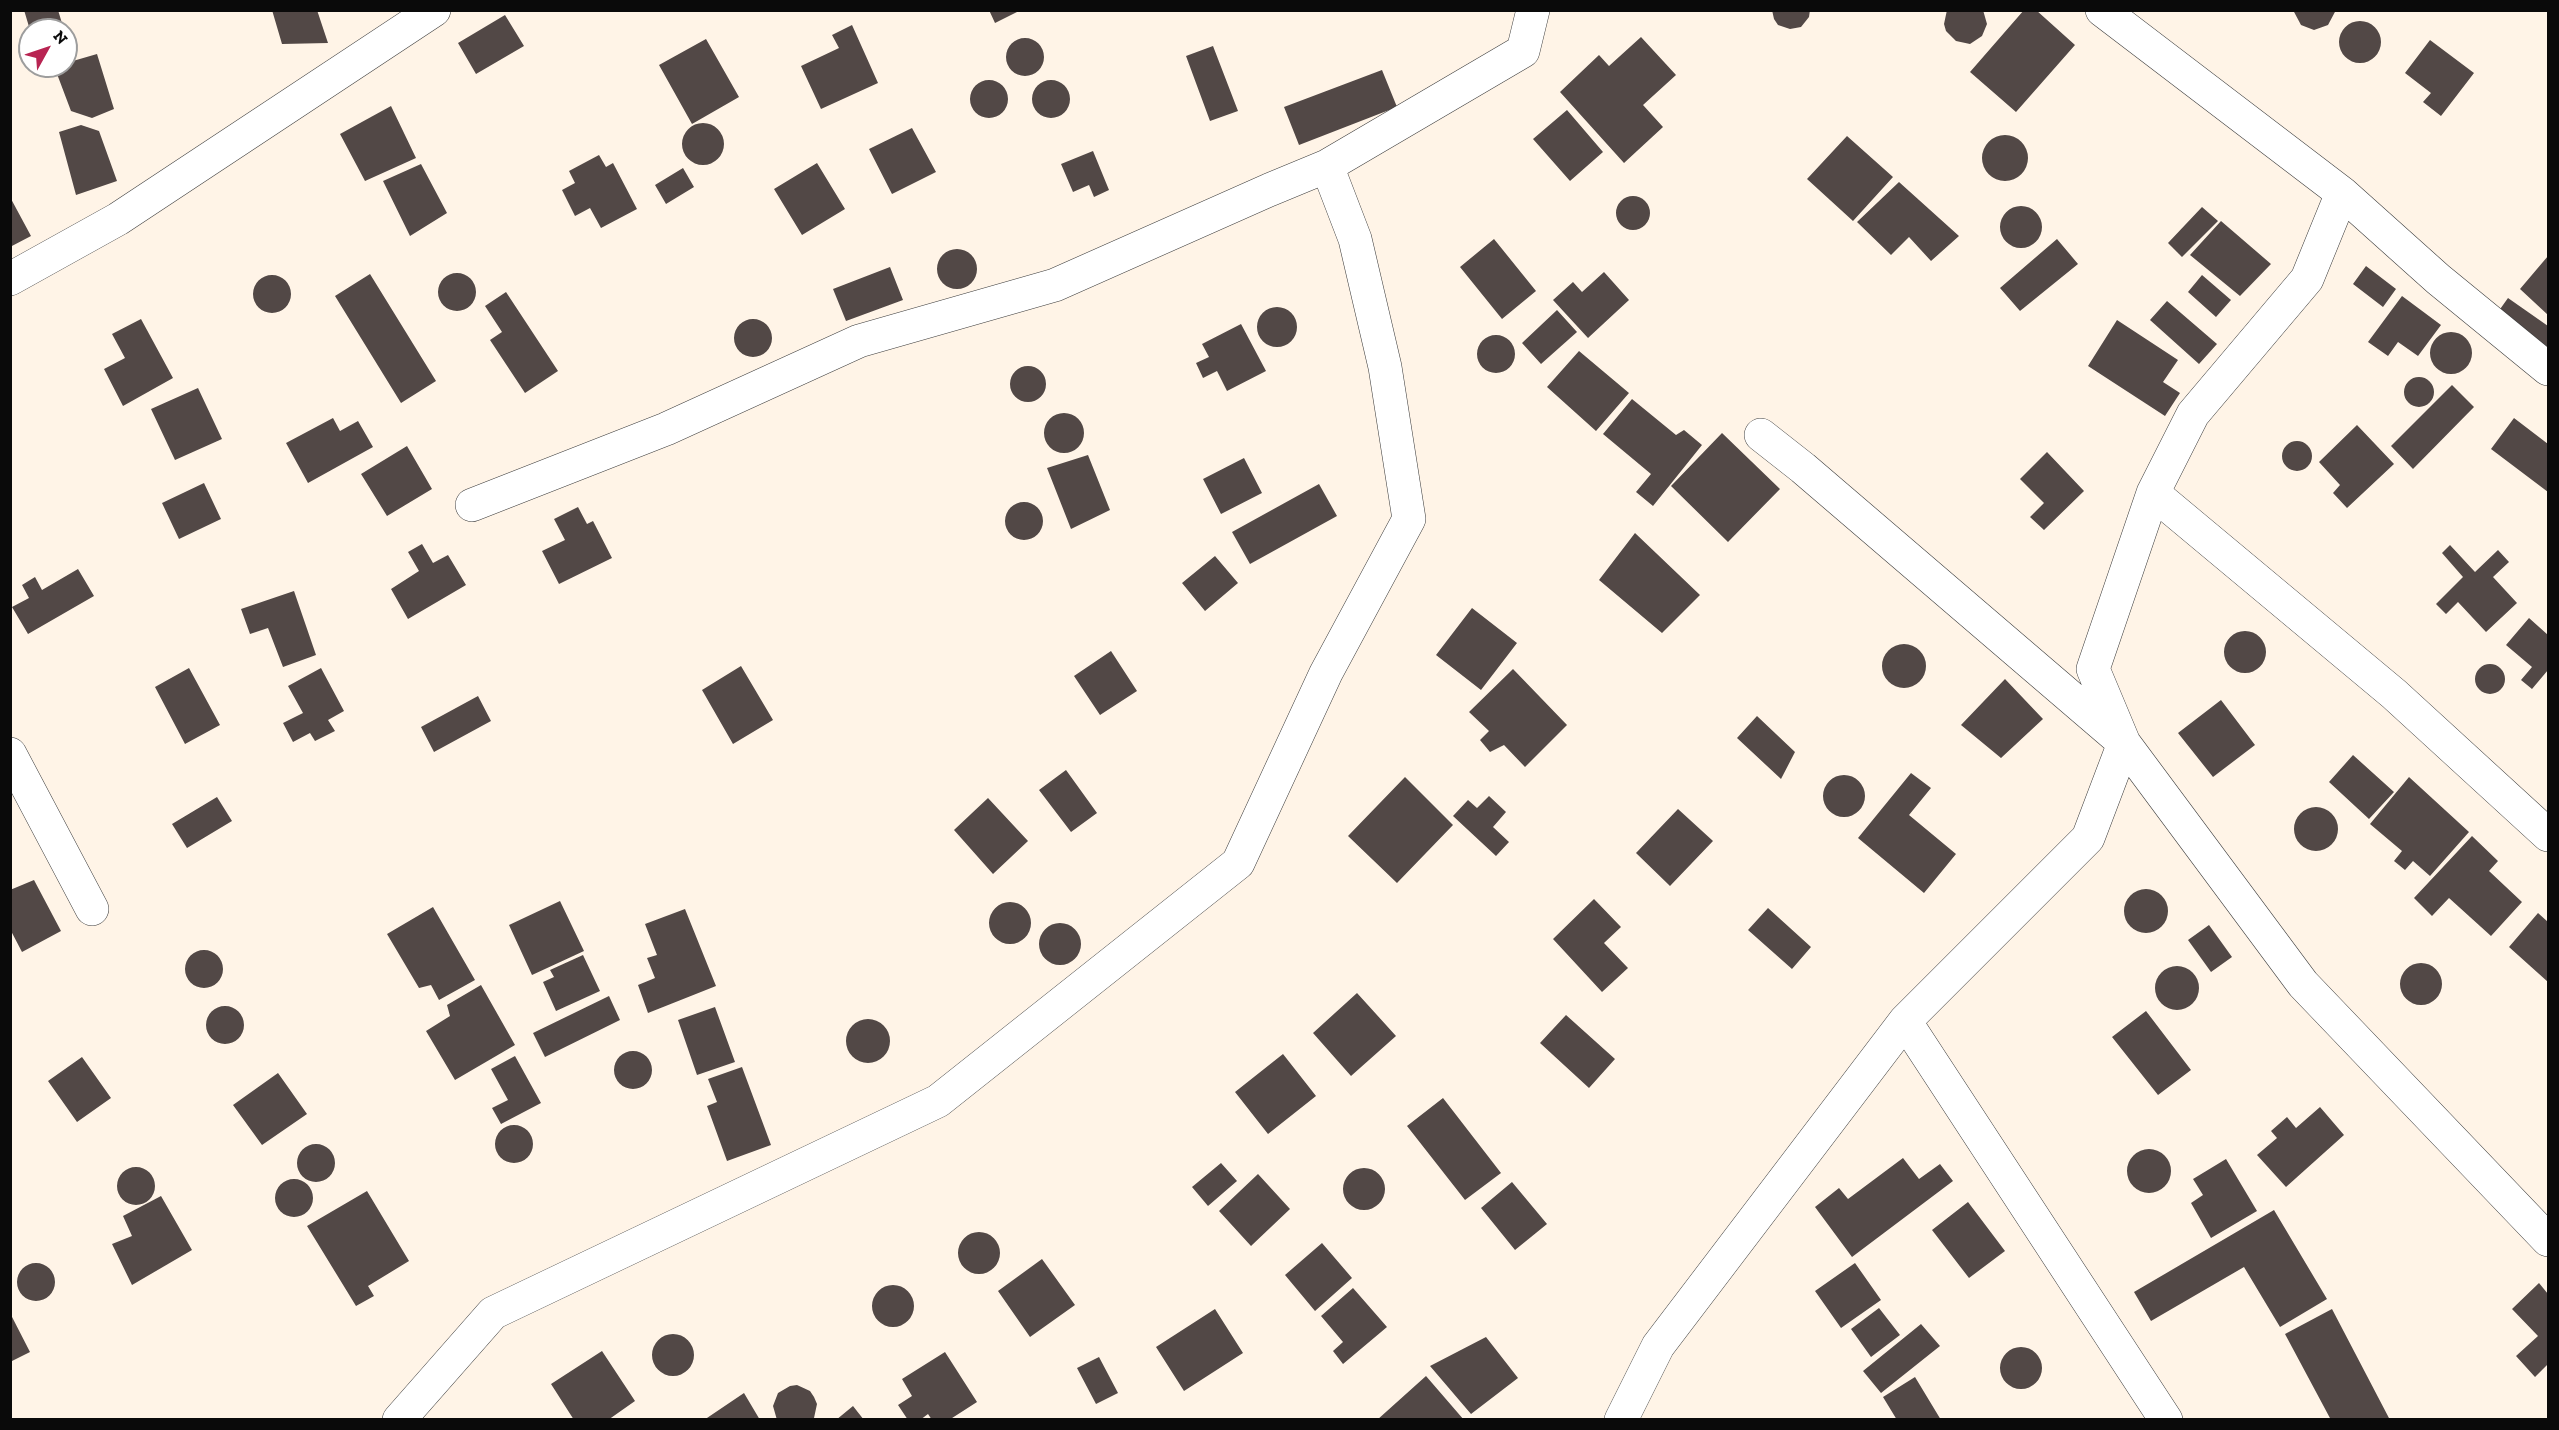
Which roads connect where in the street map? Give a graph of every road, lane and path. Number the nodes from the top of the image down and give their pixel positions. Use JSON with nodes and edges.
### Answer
{"nodes":[{"id":1,"x":434,"y":10,"type":"edge"},
{"id":2,"x":1533,"y":10,"type":"edge"},
{"id":3,"x":2102,"y":10,"type":"edge"},
{"id":4,"x":1328,"y":166,"type":"junction"},
{"id":5,"x":2342,"y":193,"type":"junction"},
{"id":6,"x":10,"y":279,"type":"edge"},
{"id":7,"x":2548,"y":369,"type":"edge"},
{"id":8,"x":1761,"y":435,"type":"dead end"},
{"id":9,"x":2153,"y":493,"type":"junction"},
{"id":10,"x":472,"y":505,"type":"dead end"},
{"id":11,"x":2124,"y":743,"type":"junction"},
{"id":12,"x":10,"y":754,"type":"edge"},
{"id":13,"x":2548,"y":835,"type":"edge"},
{"id":14,"x":92,"y":909,"type":"dead end"},
{"id":15,"x":1905,"y":1021,"type":"junction"},
{"id":16,"x":2548,"y":1240,"type":"edge"},
{"id":17,"x":399,"y":1419,"type":"edge"},
{"id":18,"x":1621,"y":1419,"type":"edge"},
{"id":19,"x":2166,"y":1419,"type":"edge"}],
"edges":[{"from":1,"to":6,"type":"street"},
{"from":2,"to":4,"type":"street"},
{"from":3,"to":5,"type":"street"},
{"from":4,"to":10,"type":"street"},
{"from":4,"to":17,"type":"street"},
{"from":5,"to":7,"type":"street"},
{"from":5,"to":9,"type":"street"},
{"from":8,"to":11,"type":"street"},
{"from":9,"to":11,"type":"street"},
{"from":9,"to":13,"type":"street"},
{"from":11,"to":15,"type":"street"},
{"from":11,"to":16,"type":"street"},
{"from":12,"to":14,"type":"street"},
{"from":15,"to":18,"type":"street"},
{"from":15,"to":19,"type":"street"}]}
